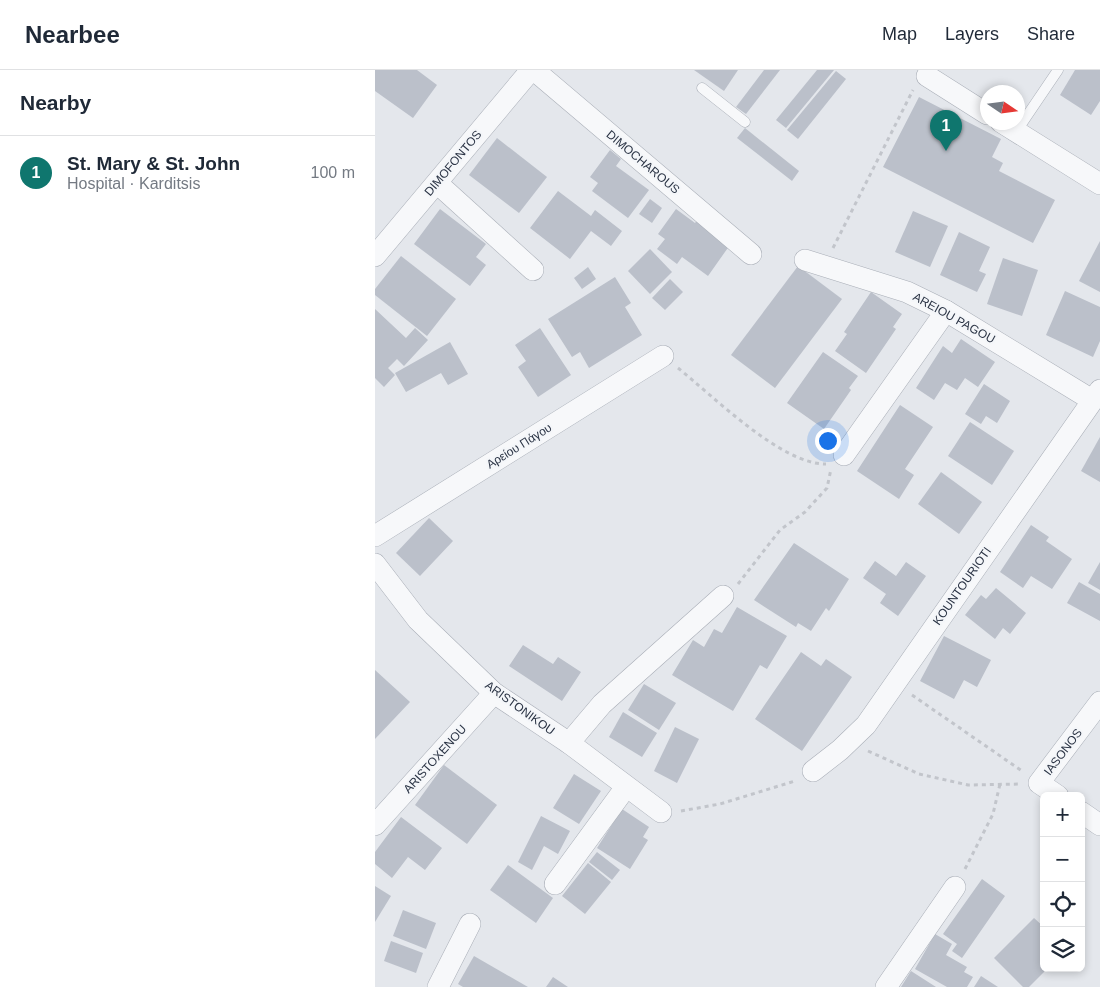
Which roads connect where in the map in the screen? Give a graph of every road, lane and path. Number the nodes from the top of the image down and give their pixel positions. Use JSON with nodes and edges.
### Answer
{"nodes":[{"id":1,"x":532,"y":70,"type":"edge"},
{"id":2,"x":1058,"y":70,"type":"edge"},
{"id":3,"x":927,"y":76,"type":"joint"},
{"id":4,"x":702,"y":88,"type":"dead end"},
{"id":5,"x":1025,"y":108,"type":"edge"},
{"id":6,"x":980,"y":110,"type":"edge"},
{"id":7,"x":745,"y":122,"type":"dead end"},
{"id":8,"x":1014,"y":130,"type":"edge"},
{"id":9,"x":437,"y":183,"type":"junction"},
{"id":10,"x":1100,"y":184,"type":"edge"},
{"id":11,"x":751,"y":254,"type":"dead end"},
{"id":12,"x":375,"y":256,"type":"edge"},
{"id":13,"x":814,"y":263,"type":"joint"},
{"id":14,"x":533,"y":270,"type":"dead end"},
{"id":15,"x":946,"y":311,"type":"junction"},
{"id":16,"x":663,"y":356,"type":"joint"},
{"id":17,"x":1096,"y":395,"type":"edge"},
{"id":18,"x":844,"y":455,"type":"dead end"},
{"id":19,"x":375,"y":536,"type":"edge"},
{"id":20,"x":375,"y":564,"type":"edge"},
{"id":21,"x":723,"y":596,"type":"joint"},
{"id":22,"x":895,"y":683,"type":"junction"},
{"id":23,"x":494,"y":693,"type":"junction"},
{"id":24,"x":1100,"y":702,"type":"edge"},
{"id":25,"x":851,"y":741,"type":"junction"},
{"id":26,"x":569,"y":742,"type":"junction"},
{"id":27,"x":813,"y":770,"type":"joint"},
{"id":28,"x":1039,"y":783,"type":"junction"},
{"id":29,"x":1000,"y":784,"type":"junction"},
{"id":30,"x":625,"y":787,"type":"junction"},
{"id":31,"x":1052,"y":792,"type":"edge"},
{"id":32,"x":661,"y":812,"type":"joint"},
{"id":33,"x":1085,"y":815,"type":"edge"},
{"id":34,"x":375,"y":825,"type":"edge"},
{"id":35,"x":1100,"y":825,"type":"edge"},
{"id":36,"x":555,"y":884,"type":"dead end"},
{"id":37,"x":955,"y":887,"type":"joint"},
{"id":38,"x":470,"y":924,"type":"dead end"},
{"id":39,"x":438,"y":987,"type":"edge"},
{"id":40,"x":887,"y":987,"type":"edge"}],
"edges":[{"from":1,"to":9,"type":"street","name":"DIMOFONTOS"},
{"from":1,"to":11,"type":"street","name":"DIMOCHAROUS"},
{"from":2,"to":5,"type":"lane"},
{"from":3,"to":6,"type":"street"},
{"from":3,"to":13,"type":"path"},
{"from":4,"to":7,"type":"lane"},
{"from":8,"to":10,"type":"street"},
{"from":9,"to":12,"type":"street","name":"DIMOFONTOS"},
{"from":9,"to":14,"type":"street"},
{"from":13,"to":15,"type":"street","name":"AREIOU PAGOU"},
{"from":15,"to":17,"type":"street","name":"AREIOU PAGOU"},
{"from":15,"to":18,"type":"street"},
{"from":16,"to":19,"type":"street","name":"Αρείου Πάγου"},
{"from":16,"to":21,"type":"path"},
{"from":17,"to":22,"type":"street","name":"KOUNTOURIOTI"},
{"from":20,"to":23,"type":"street","name":"ARISTONIKOU"},
{"from":21,"to":26,"type":"street"},
{"from":22,"to":25,"type":"street","name":"KOUNTOURIOTI"},
{"from":22,"to":28,"type":"path"},
{"from":23,"to":26,"type":"street","name":"ARISTONIKOU"},
{"from":23,"to":34,"type":"street","name":"ARISTOXENOU"},
{"from":24,"to":28,"type":"street","name":"IASONOS"},
{"from":25,"to":27,"type":"street","name":"KOUNTOURIOTI"},
{"from":25,"to":29,"type":"path"},
{"from":26,"to":30,"type":"street","name":"ARISTONIKOU"},
{"from":27,"to":32,"type":"path"},
{"from":28,"to":29,"type":"path"},
{"from":28,"to":31,"type":"street","name":"IASONOS"},
{"from":29,"to":37,"type":"path"},
{"from":30,"to":32,"type":"street","name":"ARISTONIKOU"},
{"from":30,"to":36,"type":"street"},
{"from":33,"to":35,"type":"street"},
{"from":37,"to":40,"type":"street"},
{"from":38,"to":39,"type":"street"}]}
